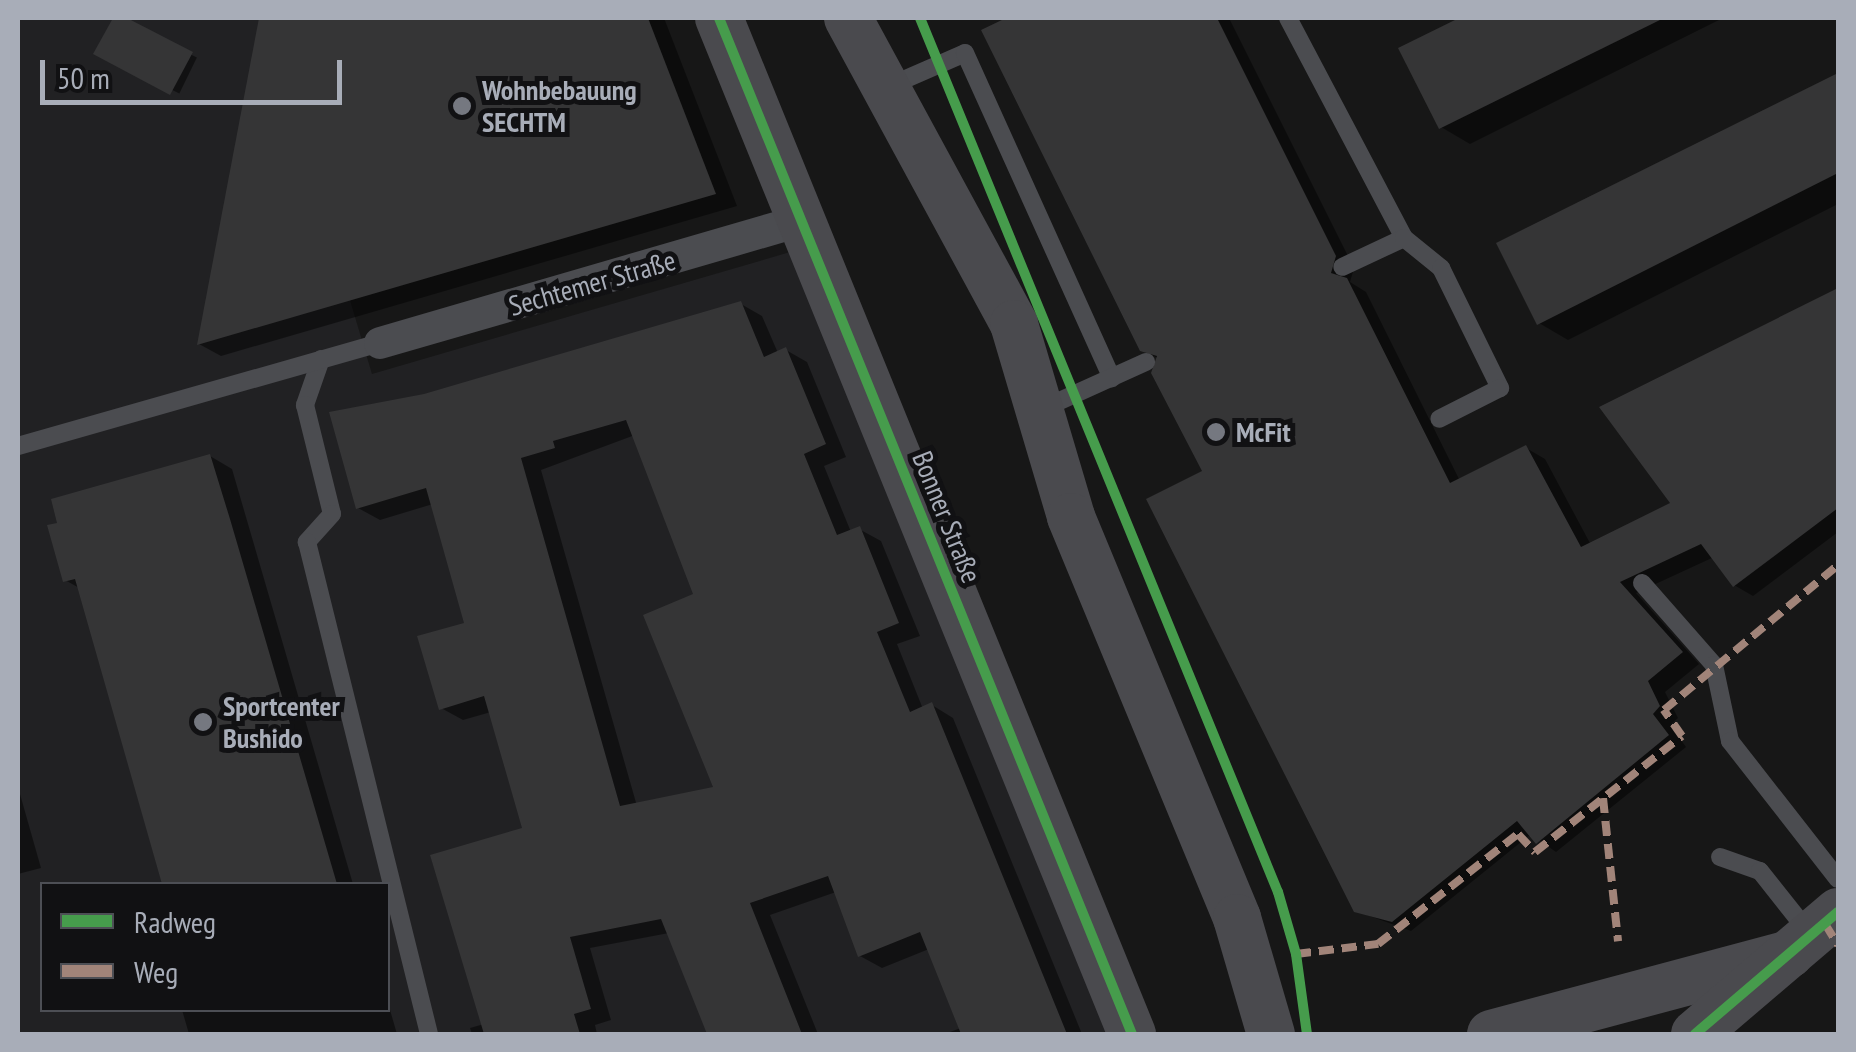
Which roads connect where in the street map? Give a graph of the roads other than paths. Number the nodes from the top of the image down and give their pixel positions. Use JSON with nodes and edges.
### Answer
{"nodes":[{"id":1,"x":719,"y":18,"type":"edge"},
{"id":2,"x":848,"y":18,"type":"edge"},
{"id":3,"x":1288,"y":18,"type":"edge"},
{"id":4,"x":885,"y":88,"type":"junction"},
{"id":5,"x":802,"y":220,"type":"junction"},
{"id":6,"x":1404,"y":238,"type":"junction"},
{"id":7,"x":1342,"y":268,"type":"dead end"},
{"id":8,"x":380,"y":342,"type":"joint"},
{"id":9,"x":321,"y":358,"type":"junction"},
{"id":10,"x":1146,"y":362,"type":"dead end"},
{"id":11,"x":1112,"y":378,"type":"junction"},
{"id":12,"x":1044,"y":408,"type":"junction"},
{"id":13,"x":1438,"y":420,"type":"dead end"},
{"id":14,"x":18,"y":446,"type":"edge"},
{"id":15,"x":1642,"y":583,"type":"dead end"},
{"id":16,"x":1720,"y":857,"type":"dead end"},
{"id":17,"x":1838,"y":879,"type":"edge"},
{"id":18,"x":1813,"y":934,"type":"edge"},
{"id":19,"x":429,"y":1034,"type":"edge"},
{"id":20,"x":1132,"y":1034,"type":"edge"},
{"id":21,"x":1272,"y":1034,"type":"edge"},
{"id":22,"x":1491,"y":1034,"type":"edge"},
{"id":23,"x":1694,"y":1034,"type":"edge"}],
"edges":[{"from":1,"to":5,"type":"main road","name":"Bonner Straße"},
{"from":2,"to":4,"type":"main road"},
{"from":3,"to":6,"type":"lane"},
{"from":4,"to":11,"type":"lane"},
{"from":4,"to":12,"type":"main road"},
{"from":5,"to":8,"type":"street","name":"Sechtemer Straße"},
{"from":5,"to":20,"type":"main road","name":"Bonner Straße"},
{"from":6,"to":7,"type":"lane"},
{"from":6,"to":13,"type":"lane"},
{"from":8,"to":9,"type":"lane"},
{"from":9,"to":14,"type":"lane"},
{"from":9,"to":19,"type":"lane"},
{"from":10,"to":11,"type":"lane"},
{"from":11,"to":12,"type":"lane"},
{"from":12,"to":21,"type":"main road"},
{"from":15,"to":17,"type":"lane"},
{"from":16,"to":18,"type":"lane"},
{"from":18,"to":22,"type":"main road"},
{"from":18,"to":23,"type":"main road"}]}
